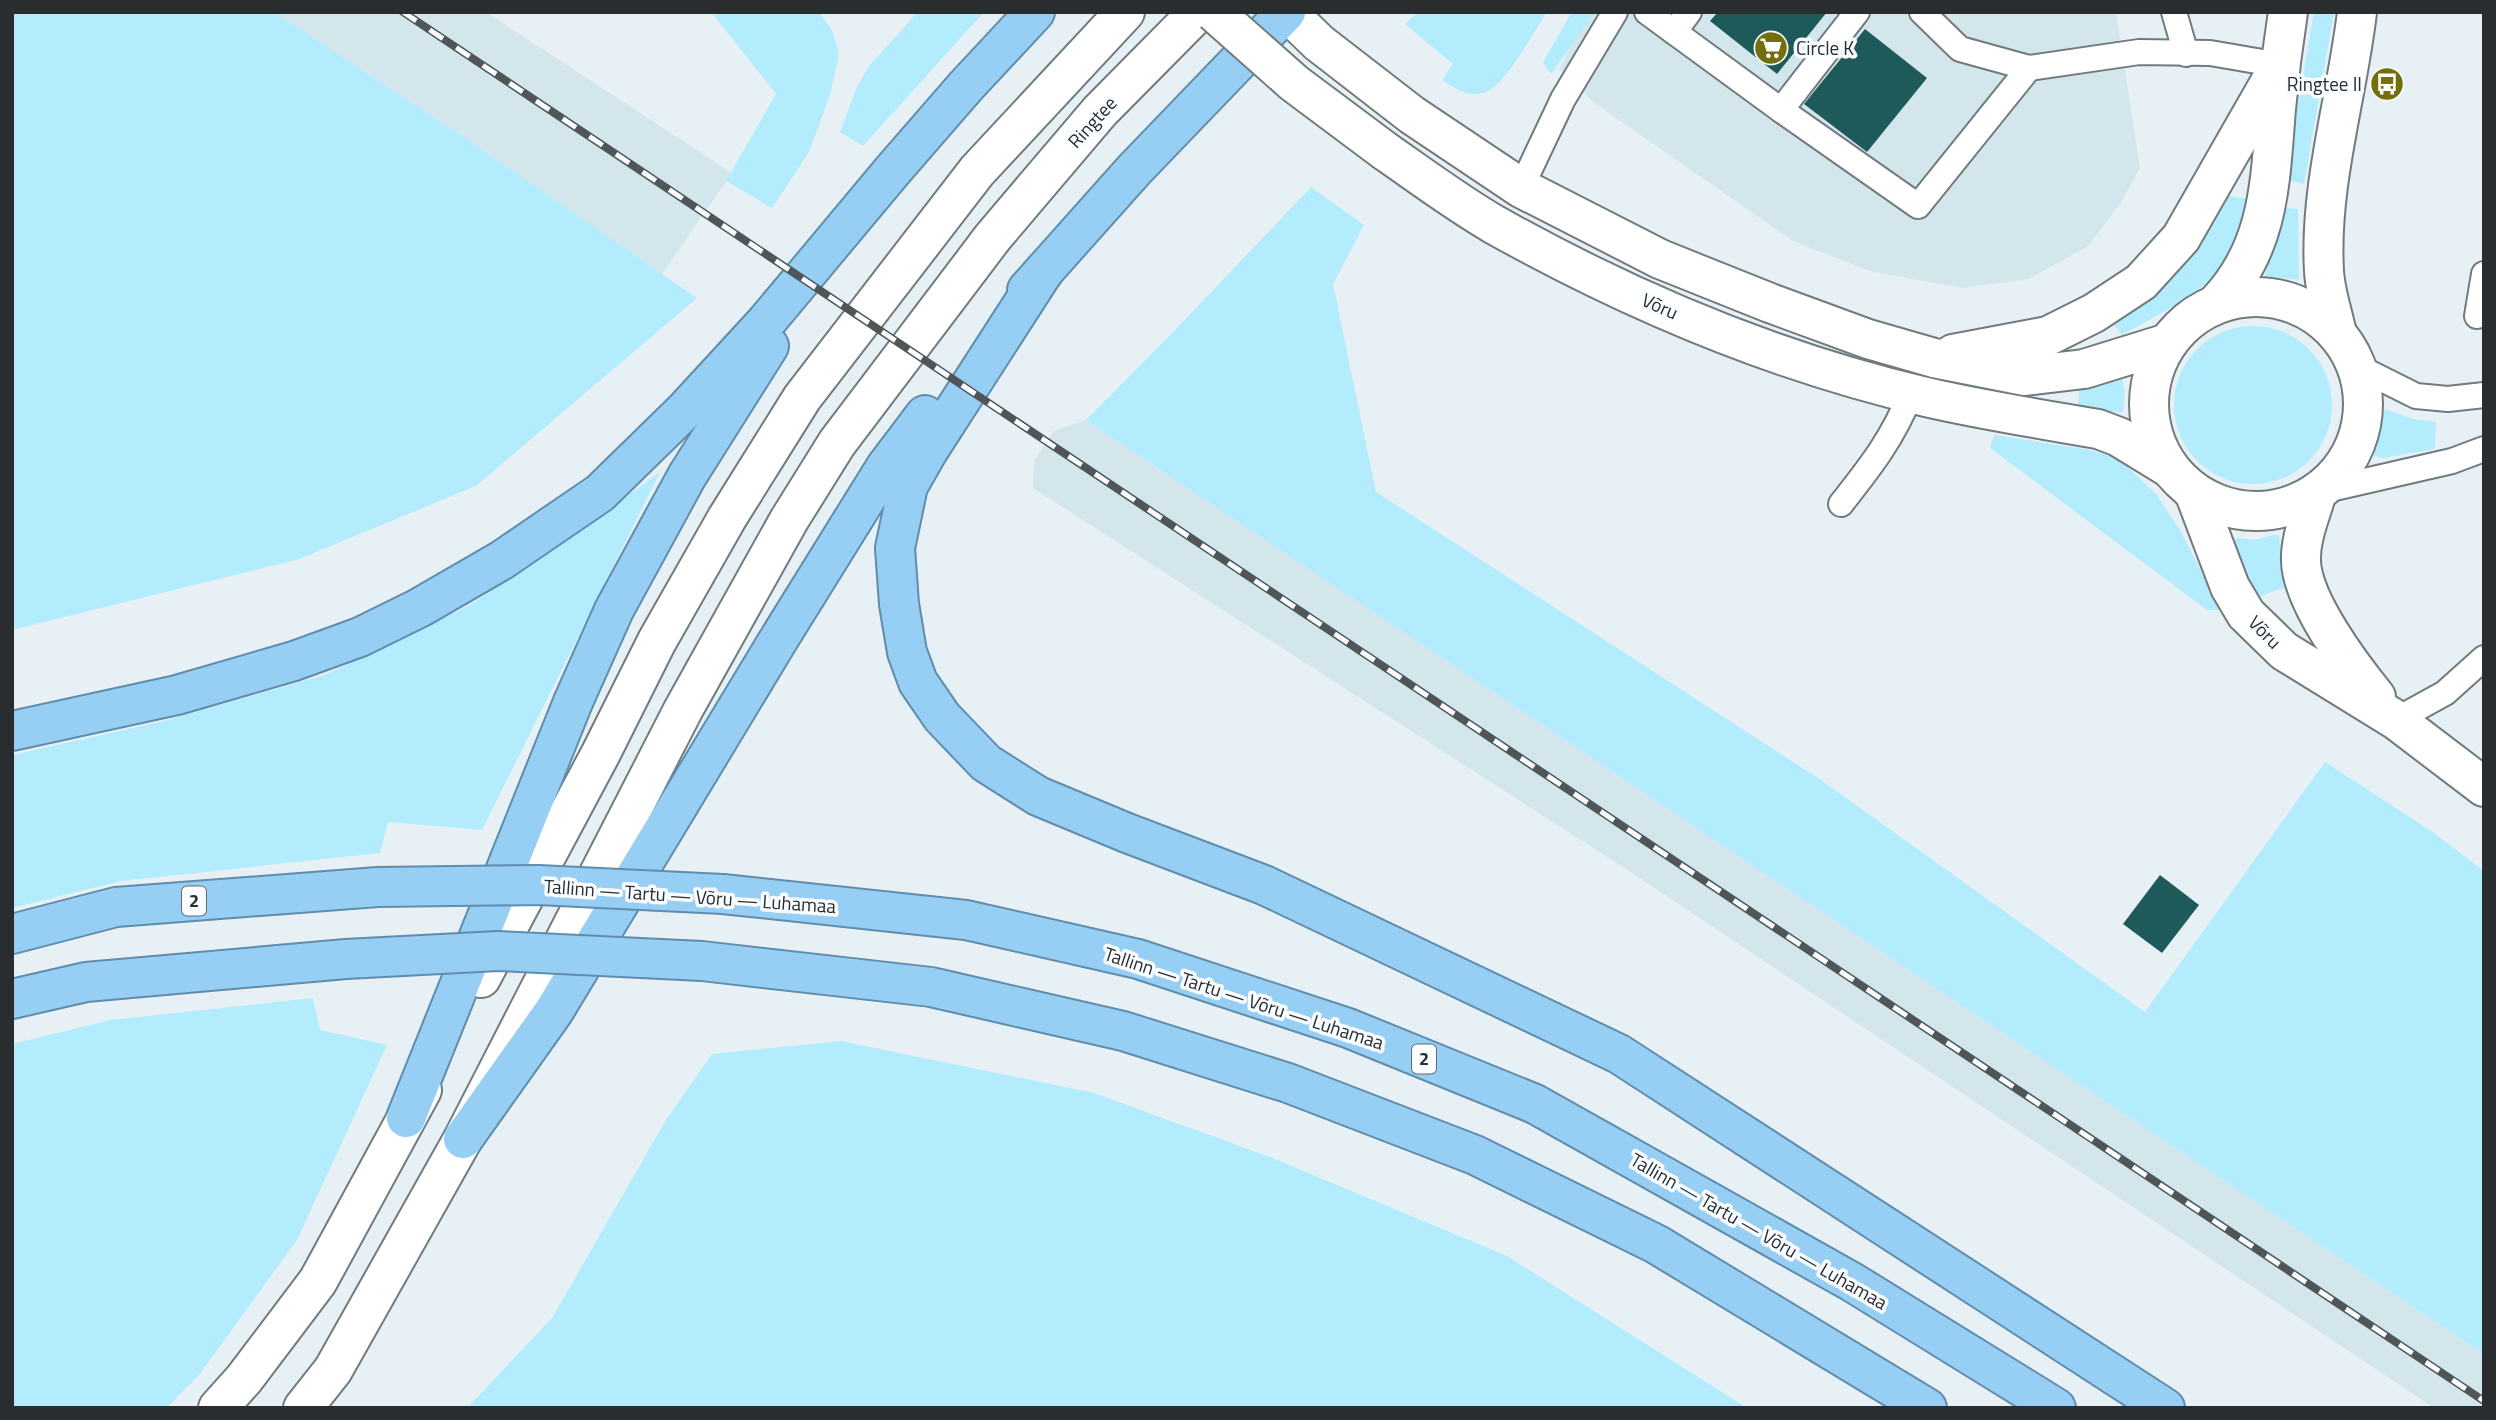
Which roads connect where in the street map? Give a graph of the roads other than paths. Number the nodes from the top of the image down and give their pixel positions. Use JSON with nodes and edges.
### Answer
{"nodes":[{"id":1,"x":1035,"y":12,"type":"edge"},
{"id":2,"x":1125,"y":12,"type":"edge"},
{"id":3,"x":1198,"y":12,"type":"edge"},
{"id":4,"x":1214,"y":12,"type":"edge"},
{"id":5,"x":1286,"y":12,"type":"edge"},
{"id":6,"x":1615,"y":12,"type":"edge"},
{"id":7,"x":1647,"y":12,"type":"edge"},
{"id":8,"x":1689,"y":12,"type":"edge"},
{"id":9,"x":1857,"y":12,"type":"edge"},
{"id":10,"x":1922,"y":12,"type":"edge"},
{"id":11,"x":2174,"y":12,"type":"edge"},
{"id":12,"x":2288,"y":12,"type":"edge"},
{"id":13,"x":2357,"y":12,"type":"edge"},
{"id":14,"x":1674,"y":32,"type":"junction"},
{"id":15,"x":2186,"y":54,"type":"junction"},
{"id":16,"x":2280,"y":65,"type":"junction"},
{"id":17,"x":2029,"y":68,"type":"junction"},
{"id":18,"x":1781,"y":110,"type":"junction"},
{"id":19,"x":893,"y":170,"type":"junction"},
{"id":20,"x":1521,"y":188,"type":"junction"},
{"id":21,"x":1044,"y":271,"type":"junction"},
{"id":22,"x":2484,"y":274,"type":"edge"},
{"id":23,"x":2216,"y":304,"type":"junction"},
{"id":24,"x":2477,"y":316,"type":"dead end"},
{"id":25,"x":2168,"y":343,"type":"junction"},
{"id":26,"x":2347,"y":350,"type":"junction"},
{"id":27,"x":1934,"y":358,"type":"junction"},
{"id":28,"x":1911,"y":393,"type":"junction"},
{"id":29,"x":2484,"y":395,"type":"edge"},
{"id":30,"x":2484,"y":449,"type":"edge"},
{"id":31,"x":2181,"y":480,"type":"junction"},
{"id":32,"x":2317,"y":492,"type":"junction"},
{"id":33,"x":1842,"y":504,"type":"dead end"},
{"id":34,"x":2484,"y":658,"type":"edge"},
{"id":35,"x":2396,"y":720,"type":"junction"},
{"id":36,"x":12,"y":731,"type":"edge"},
{"id":37,"x":2484,"y":787,"type":"edge"},
{"id":38,"x":12,"y":934,"type":"edge"},
{"id":39,"x":12,"y":999,"type":"edge"},
{"id":40,"x":407,"y":1118,"type":"junction"},
{"id":41,"x":463,"y":1139,"type":"junction"},
{"id":42,"x":218,"y":1408,"type":"edge"},
{"id":43,"x":303,"y":1408,"type":"edge"},
{"id":44,"x":1927,"y":1408,"type":"edge"},
{"id":45,"x":2056,"y":1408,"type":"edge"},
{"id":46,"x":2165,"y":1408,"type":"edge"}],
"edges":[{"from":1,"to":19,"type":"highway"},
{"from":2,"to":40,"type":"main road"},
{"from":3,"to":41,"type":"main road","name":"Ringtee"},
{"from":4,"to":28,"type":"main road","name":"Võru","bridge":true},
{"from":5,"to":20,"type":"main road"},
{"from":5,"to":21,"type":"highway"},
{"from":6,"to":20,"type":"lane"},
{"from":7,"to":14,"type":"lane"},
{"from":8,"to":14,"type":"lane"},
{"from":9,"to":18,"type":"lane"},
{"from":10,"to":17,"type":"lane"},
{"from":11,"to":15,"type":"lane"},
{"from":12,"to":16,"type":"main road"},
{"from":13,"to":26,"type":"main road"},
{"from":14,"to":18,"type":"lane"},
{"from":15,"to":16,"type":"lane"},
{"from":15,"to":17,"type":"lane"},
{"from":16,"to":23,"type":"main road"},
{"from":16,"to":27,"type":"main road"},
{"from":17,"to":18,"type":"lane"},
{"from":19,"to":36,"type":"highway"},
{"from":19,"to":40,"type":"highway"},
{"from":20,"to":27,"type":"main road"},
{"from":21,"to":41,"type":"highway"},
{"from":21,"to":46,"type":"highway"},
{"from":22,"to":24,"type":"lane"},
{"from":23,"to":25,"type":"main road"},
{"from":23,"to":26,"type":"main road"},
{"from":25,"to":27,"type":"main road"},
{"from":25,"to":31,"type":"main road"},
{"from":26,"to":29,"type":"lane"},
{"from":26,"to":32,"type":"main road"},
{"from":28,"to":31,"type":"main road","name":"Võru"},
{"from":28,"to":33,"type":"lane"},
{"from":30,"to":32,"type":"lane"},
{"from":31,"to":32,"type":"main road"},
{"from":31,"to":35,"type":"main road","name":"Võru"},
{"from":32,"to":35,"type":"main road","name":"Võru"},
{"from":34,"to":35,"type":"lane"},
{"from":35,"to":37,"type":"main road","name":"Võru"},
{"from":38,"to":45,"type":"highway","name":"Tallinn — Tartu — Võru — Luhamaa","number":"2","bridge":true},
{"from":39,"to":44,"type":"highway","bridge":true},
{"from":40,"to":42,"type":"main road"},
{"from":41,"to":43,"type":"main road","name":"Ringtee"}]}
